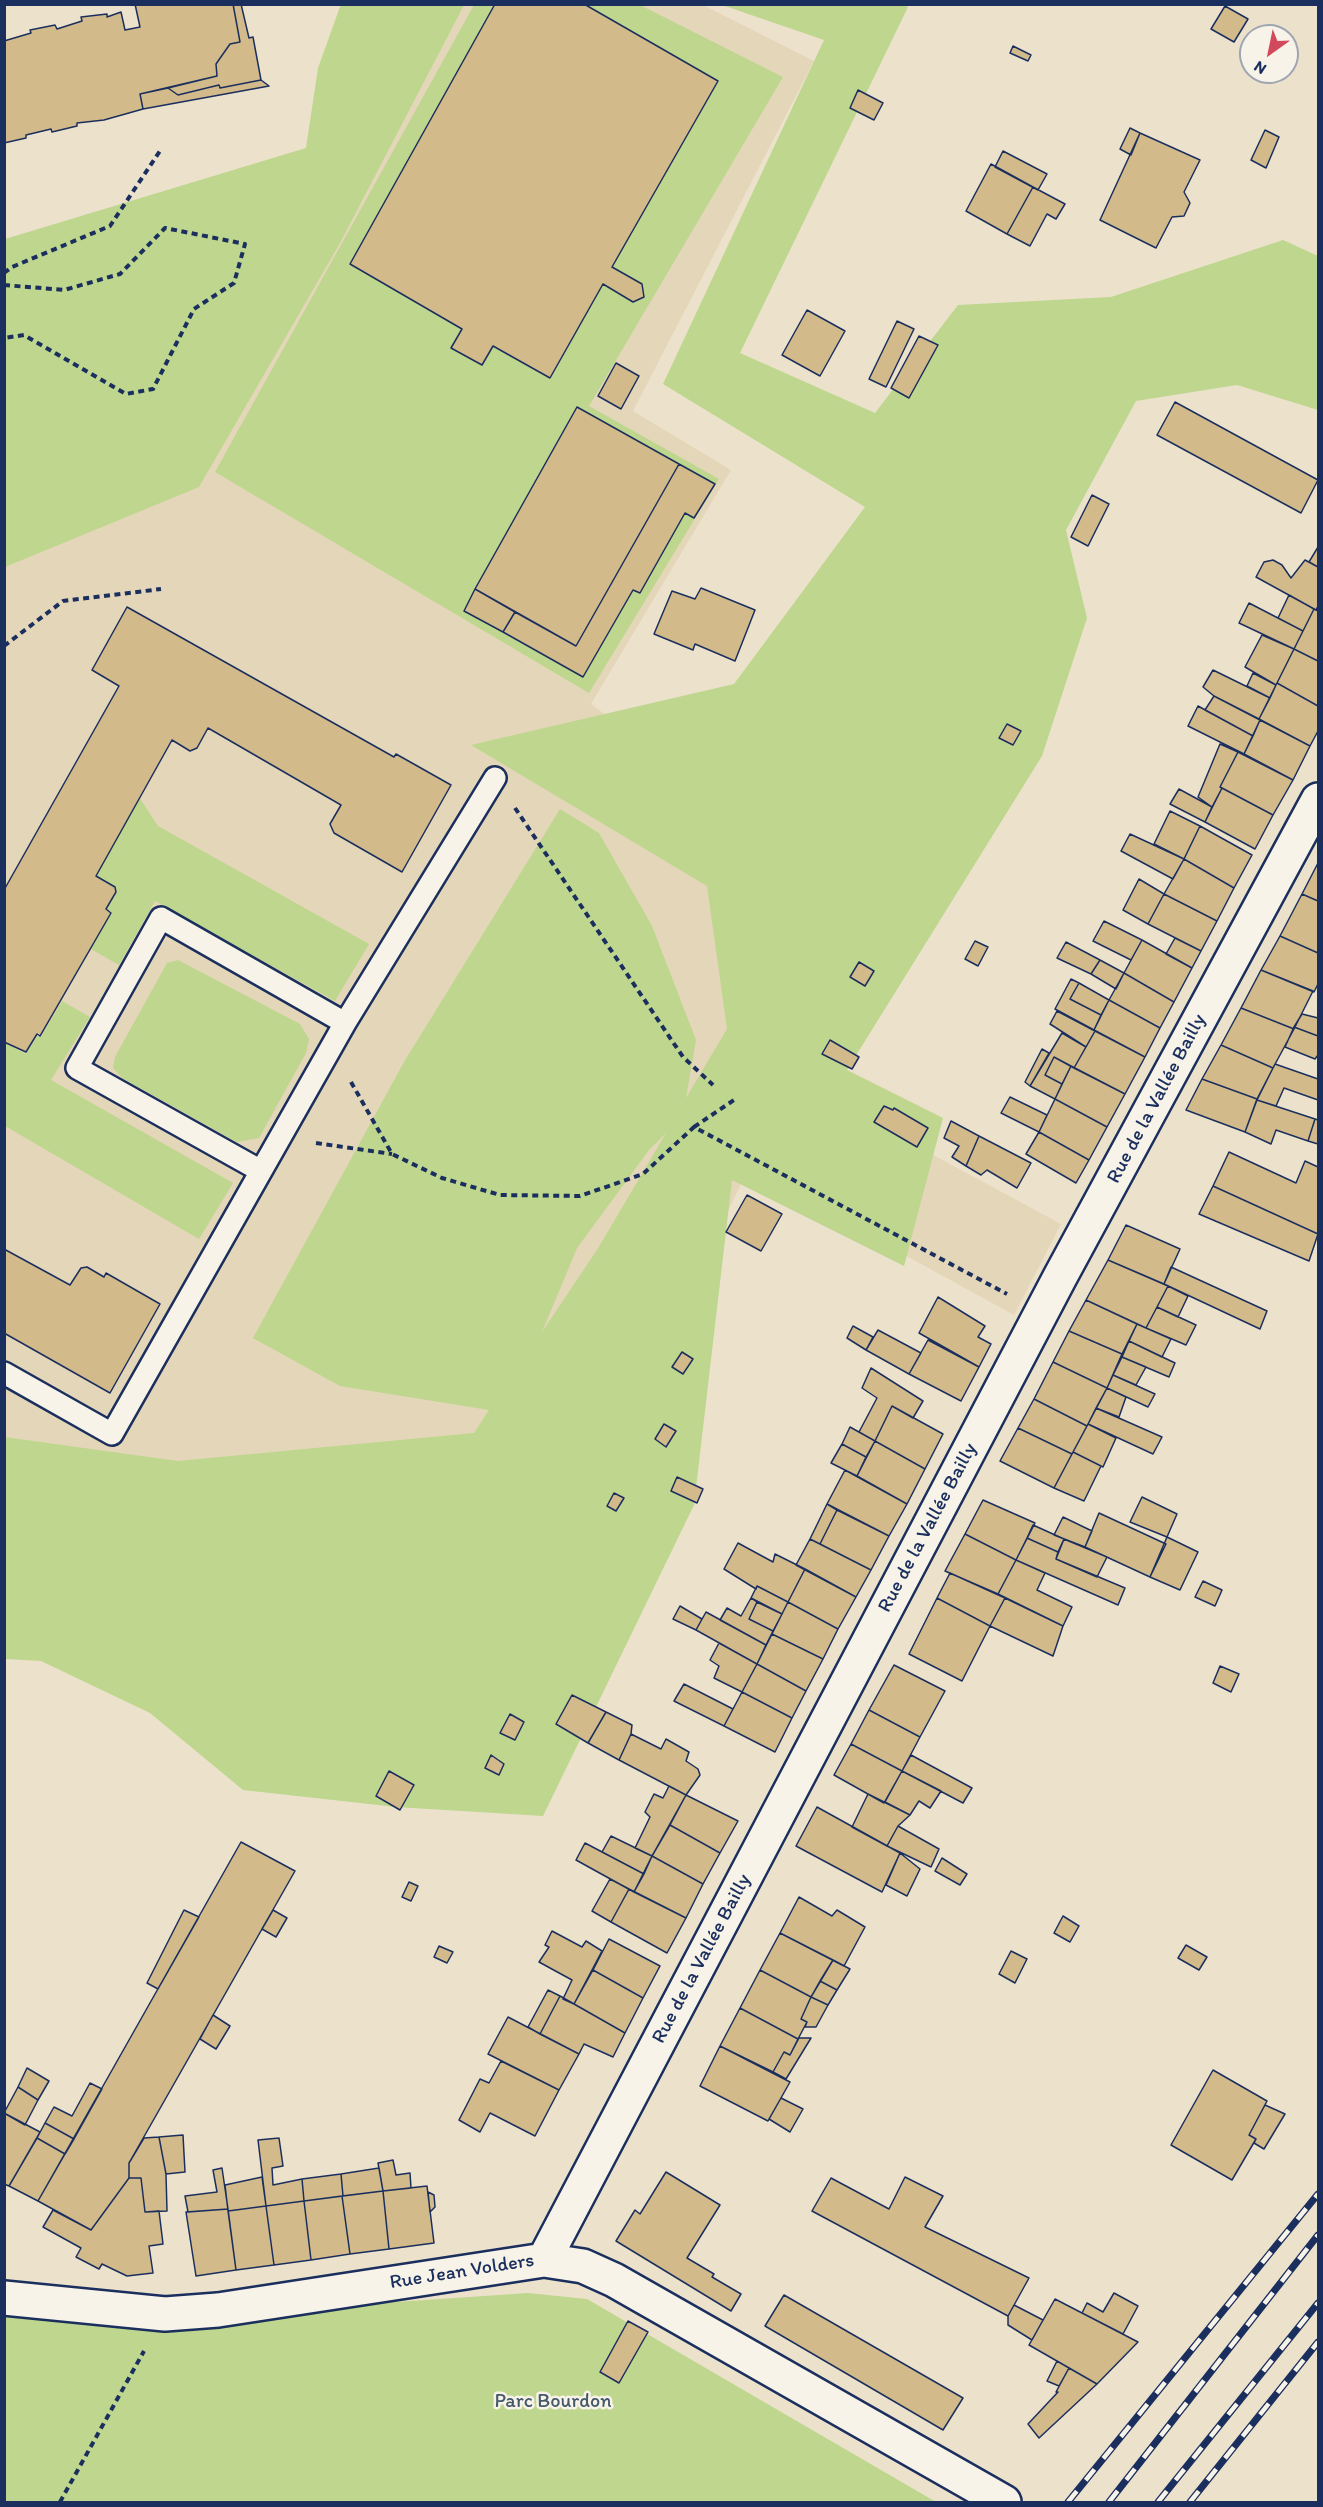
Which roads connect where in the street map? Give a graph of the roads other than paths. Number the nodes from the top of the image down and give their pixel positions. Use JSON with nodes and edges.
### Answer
{"nodes":[{"id":1,"x":495,"y":778,"type":"road end"},
{"id":2,"x":1318,"y":800,"type":"edge"},
{"id":3,"x":345,"y":1023,"type":"junction"},
{"id":4,"x":261,"y":1172,"type":"junction"},
{"id":5,"x":4,"y":1373,"type":"edge"},
{"id":6,"x":544,"y":2260,"type":"junction"},
{"id":7,"x":4,"y":2298,"type":"edge"},
{"id":8,"x":1004,"y":2502,"type":"edge"}],
"edges":[{"from":1,"to":3,"type":"lane"},
{"from":2,"to":6,"type":"street","name":"Rue de la Vallée Bailly"},
{"from":3,"to":4,"type":"lane"},
{"from":3,"to":4,"type":"lane"},
{"from":4,"to":5,"type":"lane"},
{"from":6,"to":7,"type":"street","name":"Rue Jean Volders"},
{"from":6,"to":8,"type":"street","name":"Rue Jean Volders"}]}
